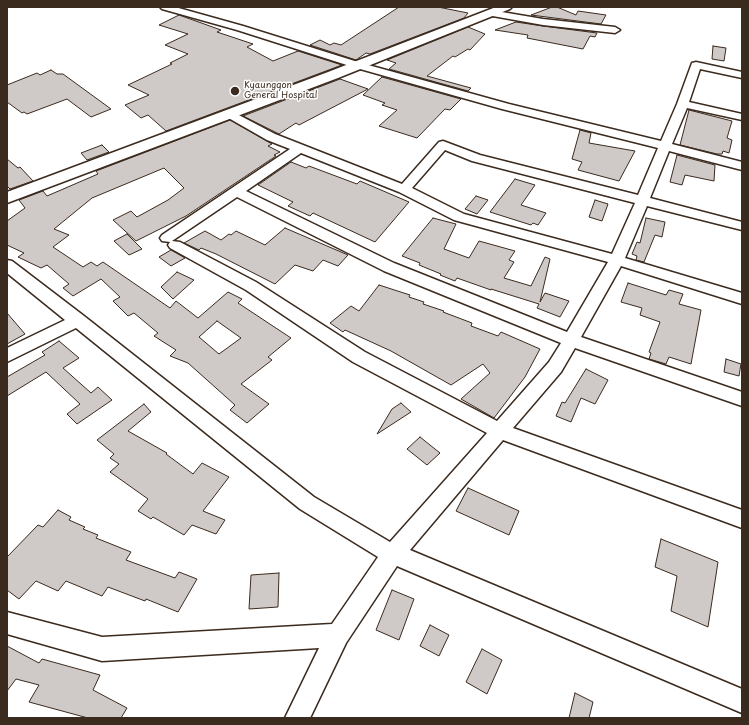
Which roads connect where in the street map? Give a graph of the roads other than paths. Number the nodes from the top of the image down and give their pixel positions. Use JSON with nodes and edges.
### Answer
{"nodes":[{"id":1,"x":165,"y":7,"type":"edge"},
{"id":2,"x":506,"y":7,"type":"edge"},
{"id":3,"x":490,"y":13,"type":"junction"},
{"id":4,"x":615,"y":30,"type":"dead end"},
{"id":5,"x":357,"y":65,"type":"junction"},
{"id":6,"x":742,"y":75,"type":"edge"},
{"id":7,"x":683,"y":104,"type":"junction"},
{"id":8,"x":229,"y":114,"type":"junction"},
{"id":9,"x":742,"y":117,"type":"edge"},
{"id":10,"x":665,"y":146,"type":"junction"},
{"id":11,"x":300,"y":148,"type":"junction"},
{"id":12,"x":742,"y":166,"type":"edge"},
{"id":13,"x":404,"y":189,"type":"junction"},
{"id":14,"x":236,"y":191,"type":"junction"},
{"id":15,"x":7,"y":198,"type":"edge"},
{"id":16,"x":643,"y":200,"type":"junction"},
{"id":17,"x":742,"y":226,"type":"edge"},
{"id":18,"x":617,"y":260,"type":"junction"},
{"id":19,"x":7,"y":265,"type":"edge"},
{"id":20,"x":742,"y":299,"type":"edge"},
{"id":21,"x":78,"y":320,"type":"junction"},
{"id":22,"x":571,"y":340,"type":"junction"},
{"id":23,"x":7,"y":356,"type":"edge"},
{"id":24,"x":742,"y":399,"type":"edge"},
{"id":25,"x":500,"y":430,"type":"junction"},
{"id":26,"x":742,"y":519,"type":"edge"},
{"id":27,"x":394,"y":554,"type":"junction"},
{"id":28,"x":7,"y":623,"type":"edge"},
{"id":29,"x":338,"y":635,"type":"junction"},
{"id":30,"x":742,"y":701,"type":"edge"},
{"id":31,"x":297,"y":718,"type":"edge"}],
"edges":[{"from":1,"to":5,"type":"street"},
{"from":2,"to":3,"type":"street"},
{"from":3,"to":4,"type":"street"},
{"from":3,"to":5,"type":"street"},
{"from":5,"to":8,"type":"street"},
{"from":5,"to":10,"type":"street"},
{"from":6,"to":7,"type":"street"},
{"from":7,"to":9,"type":"street"},
{"from":7,"to":10,"type":"street"},
{"from":8,"to":11,"type":"street"},
{"from":8,"to":15,"type":"street"},
{"from":10,"to":12,"type":"street"},
{"from":10,"to":16,"type":"street"},
{"from":11,"to":13,"type":"street"},
{"from":11,"to":14,"type":"street"},
{"from":13,"to":16,"type":"street"},
{"from":13,"to":18,"type":"street"},
{"from":14,"to":22,"type":"street"},
{"from":14,"to":25,"type":"street"},
{"from":16,"to":17,"type":"street"},
{"from":16,"to":18,"type":"street"},
{"from":18,"to":20,"type":"street"},
{"from":18,"to":22,"type":"street"},
{"from":19,"to":21,"type":"street"},
{"from":21,"to":23,"type":"street"},
{"from":21,"to":27,"type":"street"},
{"from":22,"to":24,"type":"street"},
{"from":22,"to":25,"type":"street"},
{"from":25,"to":26,"type":"street"},
{"from":25,"to":27,"type":"street"},
{"from":27,"to":29,"type":"street"},
{"from":27,"to":30,"type":"street"},
{"from":28,"to":29,"type":"street"},
{"from":29,"to":31,"type":"street"}]}
